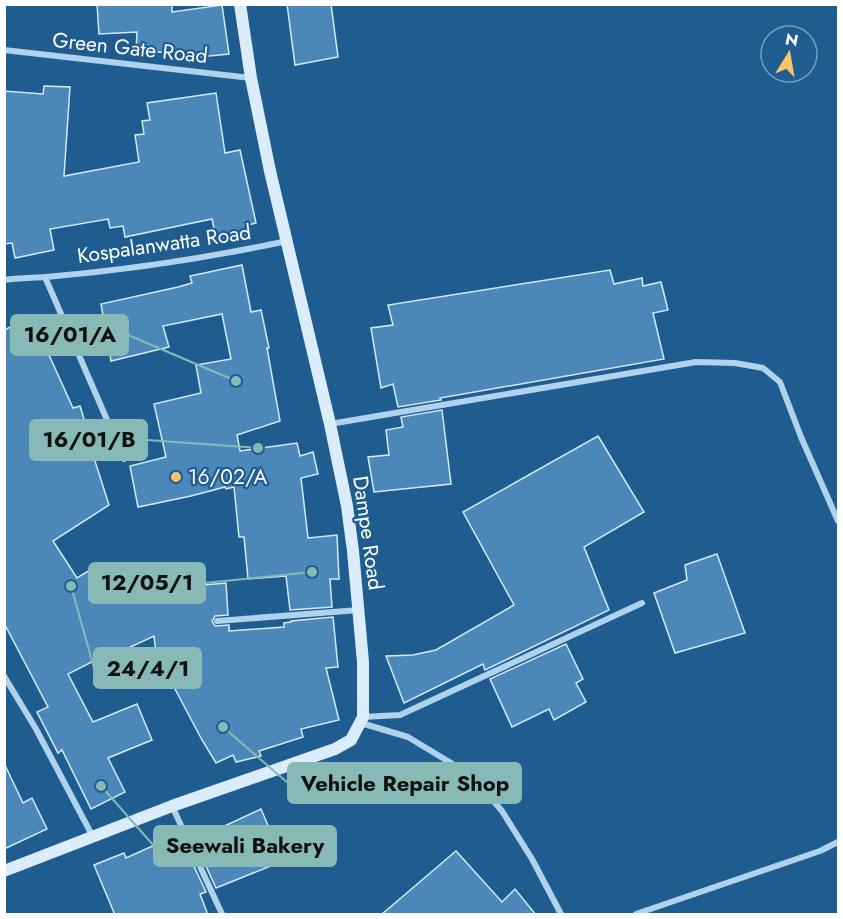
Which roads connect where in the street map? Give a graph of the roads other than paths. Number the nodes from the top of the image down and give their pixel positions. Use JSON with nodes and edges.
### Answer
{"nodes":[{"id":1,"x":240,"y":4,"type":"edge"},
{"id":2,"x":4,"y":50,"type":"edge"},
{"id":3,"x":251,"y":78,"type":"junction"},
{"id":4,"x":287,"y":241,"type":"junction"},
{"id":5,"x":45,"y":277,"type":"junction"},
{"id":6,"x":4,"y":280,"type":"edge"},
{"id":7,"x":330,"y":424,"type":"junction"},
{"id":8,"x":124,"y":459,"type":"dead end"},
{"id":9,"x":838,"y":521,"type":"edge"},
{"id":10,"x":642,"y":603,"type":"dead end"},
{"id":11,"x":359,"y":610,"type":"junction"},
{"id":12,"x":217,"y":621,"type":"dead end"},
{"id":13,"x":4,"y":676,"type":"edge"},
{"id":14,"x":362,"y":720,"type":"junction"},
{"id":15,"x":172,"y":806,"type":"junction"},
{"id":16,"x":93,"y":837,"type":"junction"},
{"id":17,"x":838,"y":842,"type":"edge"},
{"id":18,"x":4,"y":871,"type":"edge"},
{"id":19,"x":222,"y":915,"type":"edge"},
{"id":20,"x":561,"y":915,"type":"edge"},
{"id":21,"x":636,"y":915,"type":"edge"}],
"edges":[{"from":1,"to":3,"type":"street","name":"Dampe Road"},
{"from":2,"to":3,"type":"street","name":"Green Gate Road"},
{"from":3,"to":4,"type":"street","name":"Dampe Road"},
{"from":4,"to":5,"type":"street","name":"Kospalanwatta Road"},
{"from":4,"to":7,"type":"street","name":"Dampe Road"},
{"from":5,"to":6,"type":"street","name":"Kospalanwatta Road"},
{"from":5,"to":8,"type":"street"},
{"from":7,"to":9,"type":"street"},
{"from":7,"to":11,"type":"street","name":"Dampe Road"},
{"from":10,"to":14,"type":"street"},
{"from":11,"to":12,"type":"street"},
{"from":11,"to":14,"type":"street","name":"Dampe Road"},
{"from":13,"to":16,"type":"street"},
{"from":14,"to":15,"type":"street"},
{"from":14,"to":20,"type":"street"},
{"from":15,"to":16,"type":"street"},
{"from":15,"to":19,"type":"street"},
{"from":16,"to":18,"type":"street"},
{"from":17,"to":21,"type":"street"}]}
